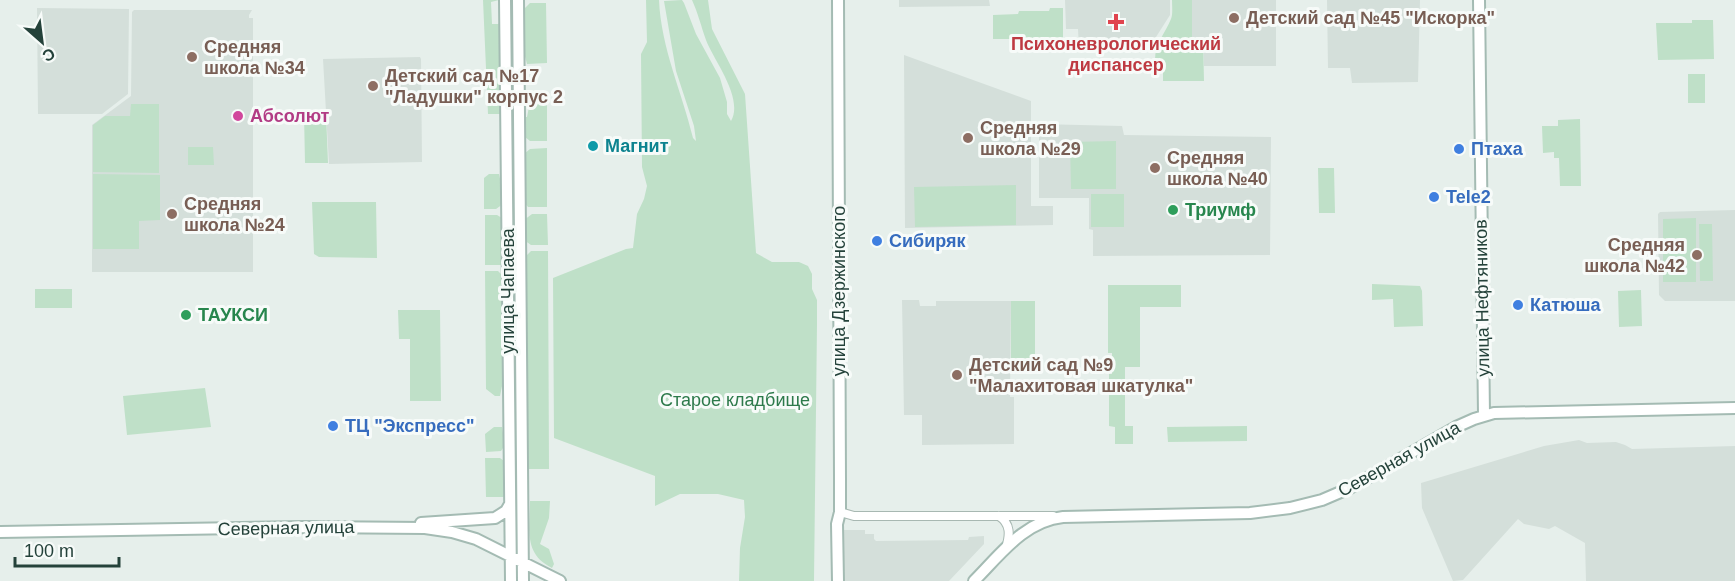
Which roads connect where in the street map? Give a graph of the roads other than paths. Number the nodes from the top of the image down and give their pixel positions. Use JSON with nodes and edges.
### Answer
{"nodes":[{"id":1,"x":506,"y":0,"type":"edge"},
{"id":2,"x":518,"y":0,"type":"edge"},
{"id":3,"x":837,"y":0,"type":"edge"},
{"id":4,"x":1479,"y":0,"type":"edge"},
{"id":5,"x":508,"y":334,"type":"junction"},
{"id":6,"x":520,"y":334,"type":"junction"},
{"id":7,"x":1735,"y":408,"type":"edge"},
{"id":8,"x":1484,"y":416,"type":"junction"},
{"id":9,"x":510,"y":503,"type":"junction"},
{"id":10,"x":840,"y":512,"type":"junction"},
{"id":11,"x":997,"y":515,"type":"junction"},
{"id":12,"x":1063,"y":517,"type":"junction"},
{"id":13,"x":348,"y":527,"type":"junction"},
{"id":14,"x":0,"y":532,"type":"edge"},
{"id":15,"x":1005,"y":549,"type":"junction"},
{"id":16,"x":511,"y":556,"type":"junction"},
{"id":17,"x":523,"y":562,"type":"junction"},
{"id":18,"x":556,"y":579,"type":"edge"},
{"id":19,"x":511,"y":581,"type":"edge"},
{"id":20,"x":523,"y":581,"type":"edge"},
{"id":21,"x":535,"y":581,"type":"edge"},
{"id":22,"x":838,"y":581,"type":"edge"},
{"id":23,"x":974,"y":581,"type":"edge"}],
"edges":[{"from":1,"to":5,"type":"main road","name":"улица Чапаева"},
{"from":2,"to":6,"type":"main road","name":"улица Чапаева"},
{"from":3,"to":10,"type":"main road","name":"улица Дзержинского"},
{"from":4,"to":8,"type":"main road","name":"улица Нефтяников"},
{"from":5,"to":6,"type":"main road"},
{"from":5,"to":9,"type":"main road","name":"улица Чапаева"},
{"from":6,"to":17,"type":"main road","name":"улица Чапаева"},
{"from":7,"to":8,"type":"main road","name":"Северная улица"},
{"from":8,"to":12,"type":"main road","name":"Северная улица"},
{"from":9,"to":13,"type":"main road"},
{"from":9,"to":16,"type":"main road","name":"улица Чапаева"},
{"from":10,"to":11,"type":"street","name":"Северная улица"},
{"from":10,"to":22,"type":"main road","name":"улица Дзержинского"},
{"from":11,"to":12,"type":"street","name":"Северная улица"},
{"from":11,"to":15,"type":"street"},
{"from":12,"to":15,"type":"main road","name":"Северная улица"},
{"from":13,"to":14,"type":"main road","name":"Северная улица"},
{"from":13,"to":16,"type":"main road","name":"Северная улица"},
{"from":15,"to":23,"type":"main road","name":"Северная улица"},
{"from":16,"to":17,"type":"main road","name":"Северная улица"},
{"from":16,"to":19,"type":"main road","name":"улица Чапаева"},
{"from":17,"to":18,"type":"main road","name":"Северная улица"},
{"from":17,"to":20,"type":"main road","name":"улица Чапаева"},
{"from":18,"to":21,"type":"main road"}]}
